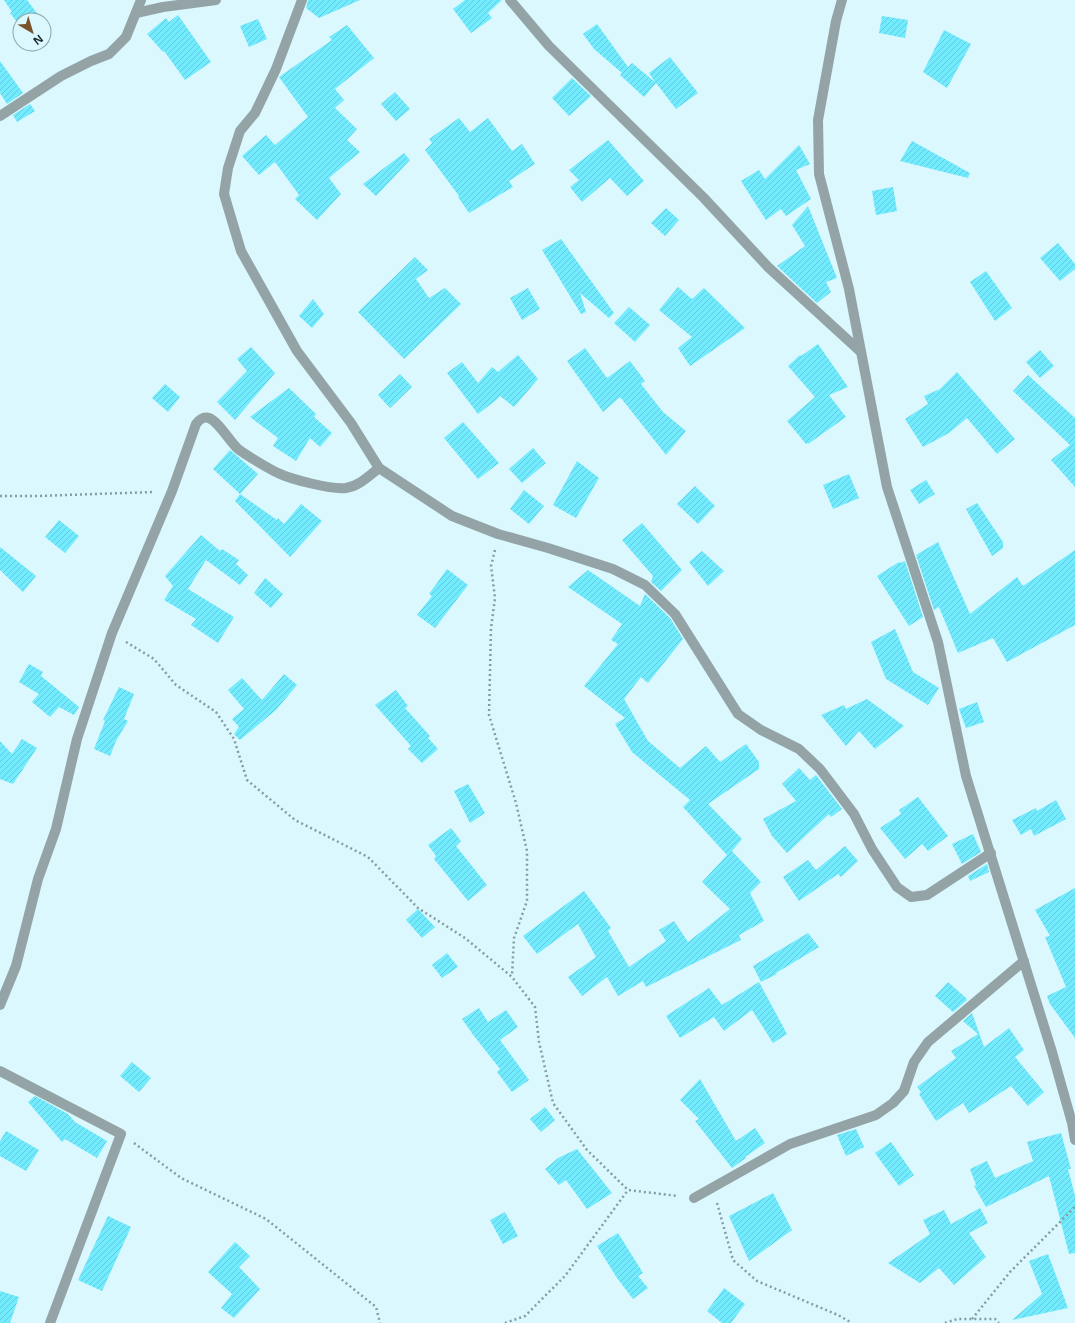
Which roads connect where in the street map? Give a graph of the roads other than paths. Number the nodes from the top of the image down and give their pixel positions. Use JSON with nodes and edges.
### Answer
{"nodes":[{"id":1,"x":141,"y":0,"type":"edge"},
{"id":2,"x":216,"y":0,"type":"edge"},
{"id":3,"x":302,"y":0,"type":"edge"},
{"id":4,"x":510,"y":0,"type":"edge"},
{"id":5,"x":842,"y":0,"type":"edge"},
{"id":6,"x":136,"y":13,"type":"junction"},
{"id":7,"x":0,"y":116,"type":"edge"},
{"id":8,"x":861,"y":352,"type":"junction"},
{"id":9,"x":379,"y":468,"type":"junction"},
{"id":10,"x":991,"y":854,"type":"junction"},
{"id":11,"x":1024,"y":961,"type":"junction"},
{"id":12,"x":0,"y":1005,"type":"edge"},
{"id":13,"x":0,"y":1070,"type":"edge"},
{"id":14,"x":1075,"y":1140,"type":"edge"},
{"id":15,"x":694,"y":1198,"type":"road end"},
{"id":16,"x":50,"y":1323,"type":"edge"}],
"edges":[{"from":1,"to":6,"type":"street"},
{"from":2,"to":6,"type":"street"},
{"from":3,"to":9,"type":"street"},
{"from":4,"to":8,"type":"street"},
{"from":5,"to":8,"type":"street"},
{"from":6,"to":7,"type":"street"},
{"from":8,"to":10,"type":"street"},
{"from":9,"to":10,"type":"street"},
{"from":9,"to":12,"type":"street"},
{"from":10,"to":11,"type":"street"},
{"from":11,"to":14,"type":"street"},
{"from":11,"to":15,"type":"street"},
{"from":13,"to":16,"type":"street"}]}
